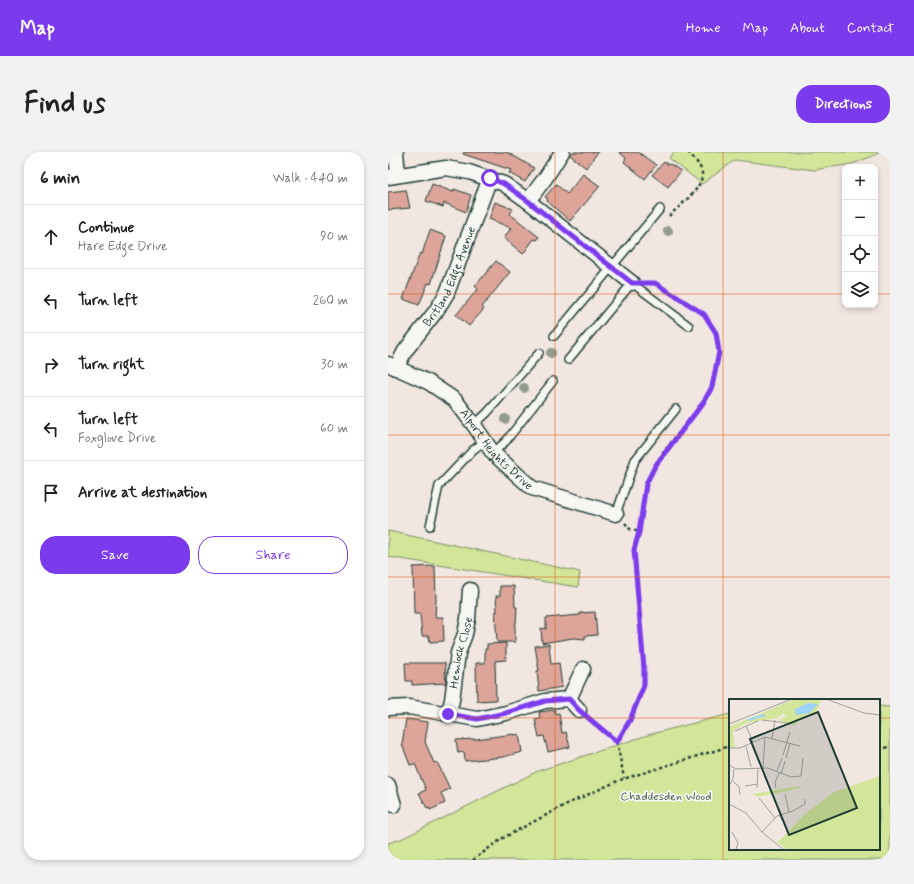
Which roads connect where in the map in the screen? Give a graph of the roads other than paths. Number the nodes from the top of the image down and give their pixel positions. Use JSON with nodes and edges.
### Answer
{"nodes":[{"id":1,"x":396,"y":152,"type":"edge"},
{"id":2,"x":562,"y":152,"type":"edge"},
{"id":3,"x":393,"y":176,"type":"edge"},
{"id":4,"x":490,"y":178,"type":"junction"},
{"id":5,"x":528,"y":201,"type":"junction"},
{"id":6,"x":660,"y":210,"type":"dead end"},
{"id":7,"x":612,"y":266,"type":"junction"},
{"id":8,"x":632,"y":283,"type":"junction"},
{"id":9,"x":689,"y":326,"type":"dead end"},
{"id":10,"x":554,"y":336,"type":"dead end"},
{"id":11,"x":540,"y":353,"type":"dead end"},
{"id":12,"x":568,"y":360,"type":"dead end"},
{"id":13,"x":392,"y":366,"type":"edge"},
{"id":14,"x":553,"y":381,"type":"dead end"},
{"id":15,"x":676,"y":409,"type":"dead end"},
{"id":16,"x":474,"y":425,"type":"junction"},
{"id":17,"x":489,"y":447,"type":"junction"},
{"id":18,"x":616,"y":514,"type":"joint"},
{"id":19,"x":430,"y":526,"type":"dead end"},
{"id":20,"x":470,"y":590,"type":"dead end"},
{"id":21,"x":583,"y":669,"type":"dead end"},
{"id":22,"x":569,"y":699,"type":"junction"},
{"id":23,"x":388,"y":708,"type":"edge"},
{"id":24,"x":579,"y":710,"type":"road end"},
{"id":25,"x":448,"y":714,"type":"junction"},
{"id":26,"x":388,"y":785,"type":"edge"},
{"id":27,"x":394,"y":805,"type":"dead end"}],
"edges":[{"from":1,"to":3,"type":"street"},
{"from":2,"to":5,"type":"street"},
{"from":3,"to":4,"type":"street"},
{"from":4,"to":5,"type":"street"},
{"from":4,"to":13,"type":"street","name":"Britland Edge Avenue"},
{"from":5,"to":7,"type":"street"},
{"from":6,"to":7,"type":"lane"},
{"from":7,"to":8,"type":"street"},
{"from":7,"to":10,"type":"lane"},
{"from":8,"to":9,"type":"lane"},
{"from":8,"to":12,"type":"lane"},
{"from":11,"to":16,"type":"lane"},
{"from":13,"to":16,"type":"street","name":"Alport Heights Drive"},
{"from":14,"to":17,"type":"lane"},
{"from":15,"to":18,"type":"lane"},
{"from":16,"to":17,"type":"street","name":"Alport Heights Drive"},
{"from":17,"to":18,"type":"street","name":"Alport Heights Drive"},
{"from":17,"to":19,"type":"lane"},
{"from":20,"to":25,"type":"street","name":"Hemlock Close"},
{"from":21,"to":22,"type":"street"},
{"from":22,"to":24,"type":"street"},
{"from":22,"to":25,"type":"street"},
{"from":23,"to":25,"type":"street"},
{"from":26,"to":27,"type":"street"}]}
